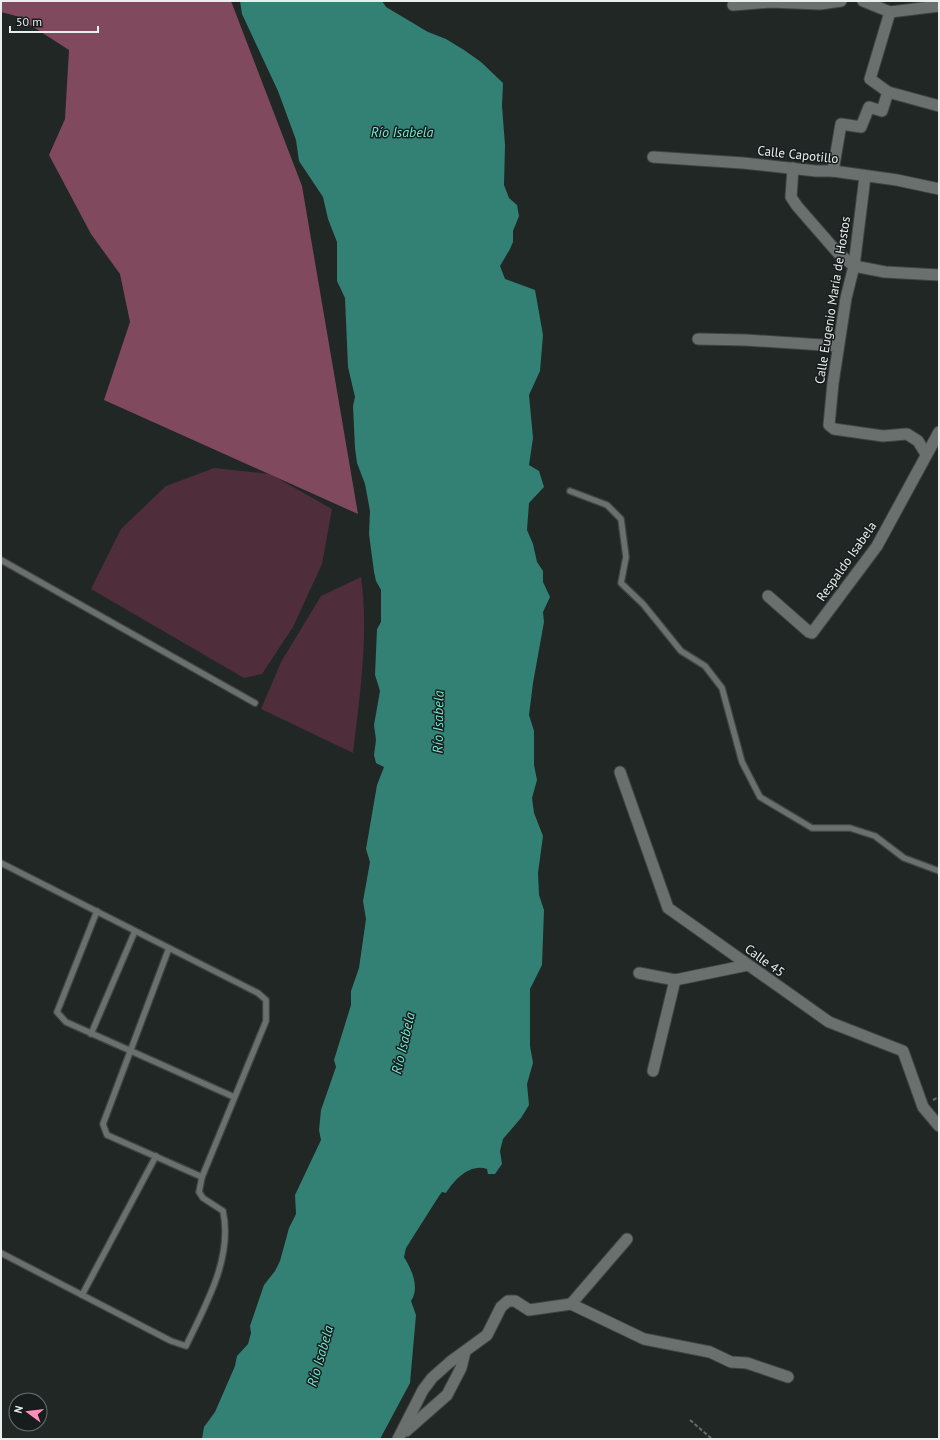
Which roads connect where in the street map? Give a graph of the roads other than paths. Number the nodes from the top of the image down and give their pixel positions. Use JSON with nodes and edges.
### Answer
{"nodes":[{"id":1,"x":841,"y":1,"type":"edge"},
{"id":2,"x":863,"y":1,"type":"edge"},
{"id":3,"x":733,"y":5,"type":"dead end"},
{"id":4,"x":939,"y":6,"type":"edge"},
{"id":5,"x":890,"y":12,"type":"junction"},
{"id":6,"x":888,"y":92,"type":"junction"},
{"id":7,"x":939,"y":106,"type":"edge"},
{"id":8,"x":653,"y":157,"type":"dead end"},
{"id":9,"x":793,"y":168,"type":"junction"},
{"id":10,"x":833,"y":171,"type":"junction"},
{"id":11,"x":865,"y":176,"type":"junction"},
{"id":12,"x":939,"y":188,"type":"edge"},
{"id":13,"x":854,"y":266,"type":"junction"},
{"id":14,"x":939,"y":275,"type":"edge"},
{"id":15,"x":698,"y":339,"type":"dead end"},
{"id":16,"x":838,"y":346,"type":"junction"},
{"id":17,"x":938,"y":436,"type":"edge"},
{"id":18,"x":926,"y":454,"type":"junction"},
{"id":19,"x":570,"y":491,"type":"dead end"},
{"id":20,"x":1,"y":560,"type":"edge"},
{"id":21,"x":768,"y":596,"type":"dead end"},
{"id":22,"x":255,"y":703,"type":"dead end"},
{"id":23,"x":620,"y":772,"type":"dead end"},
{"id":24,"x":1,"y":862,"type":"edge"},
{"id":25,"x":939,"y":871,"type":"edge"},
{"id":26,"x":97,"y":911,"type":"junction"},
{"id":27,"x":135,"y":931,"type":"junction"},
{"id":28,"x":169,"y":948,"type":"junction"},
{"id":29,"x":748,"y":965,"type":"junction"},
{"id":30,"x":639,"y":973,"type":"dead end"},
{"id":31,"x":675,"y":980,"type":"junction"},
{"id":32,"x":92,"y":1034,"type":"junction"},
{"id":33,"x":131,"y":1050,"type":"junction"},
{"id":34,"x":653,"y":1071,"type":"dead end"},
{"id":35,"x":234,"y":1098,"type":"junction"},
{"id":36,"x":939,"y":1126,"type":"edge"},
{"id":37,"x":156,"y":1156,"type":"junction"},
{"id":38,"x":202,"y":1177,"type":"junction"},
{"id":39,"x":627,"y":1239,"type":"dead end"},
{"id":40,"x":1,"y":1253,"type":"edge"},
{"id":41,"x":82,"y":1295,"type":"junction"},
{"id":42,"x":571,"y":1304,"type":"junction"},
{"id":43,"x":465,"y":1352,"type":"junction"},
{"id":44,"x":788,"y":1377,"type":"dead end"},
{"id":45,"x":399,"y":1438,"type":"edge"}],
"edges":[{"from":1,"to":3,"type":"street"},
{"from":2,"to":5,"type":"street"},
{"from":4,"to":5,"type":"street"},
{"from":5,"to":6,"type":"street"},
{"from":6,"to":7,"type":"street"},
{"from":6,"to":10,"type":"street"},
{"from":8,"to":9,"type":"street","name":"Calle Capotillo"},
{"from":9,"to":10,"type":"street","name":"Calle Capotillo"},
{"from":9,"to":13,"type":"street"},
{"from":10,"to":11,"type":"street","name":"Calle Capotillo"},
{"from":11,"to":12,"type":"street","name":"Calle Capotillo"},
{"from":11,"to":13,"type":"street","name":"Calle Eugenio María de Hostos"},
{"from":13,"to":14,"type":"street"},
{"from":13,"to":16,"type":"street","name":"Calle Eugenio María de Hostos"},
{"from":15,"to":16,"type":"street"},
{"from":16,"to":18,"type":"street","name":"Calle Eugenio María de Hostos"},
{"from":17,"to":18,"type":"street","name":"Respaldo Isabela"},
{"from":18,"to":21,"type":"street","name":"Respaldo Isabela"},
{"from":19,"to":25,"type":"lane"},
{"from":20,"to":22,"type":"lane"},
{"from":23,"to":29,"type":"street","name":"Calle 45"},
{"from":24,"to":26,"type":"lane"},
{"from":26,"to":27,"type":"lane"},
{"from":26,"to":32,"type":"lane"},
{"from":27,"to":28,"type":"lane"},
{"from":27,"to":32,"type":"lane"},
{"from":28,"to":33,"type":"lane"},
{"from":28,"to":35,"type":"lane"},
{"from":29,"to":31,"type":"street"},
{"from":29,"to":36,"type":"street","name":"Calle 45"},
{"from":30,"to":31,"type":"street"},
{"from":31,"to":34,"type":"street"},
{"from":32,"to":33,"type":"lane"},
{"from":33,"to":35,"type":"lane"},
{"from":33,"to":37,"type":"lane"},
{"from":35,"to":38,"type":"lane"},
{"from":37,"to":38,"type":"lane"},
{"from":37,"to":41,"type":"lane"},
{"from":38,"to":41,"type":"lane"},
{"from":39,"to":42,"type":"street"},
{"from":40,"to":41,"type":"lane"},
{"from":42,"to":43,"type":"street"},
{"from":42,"to":44,"type":"street"},
{"from":43,"to":45,"type":"street"},
{"from":43,"to":45,"type":"street"}]}
